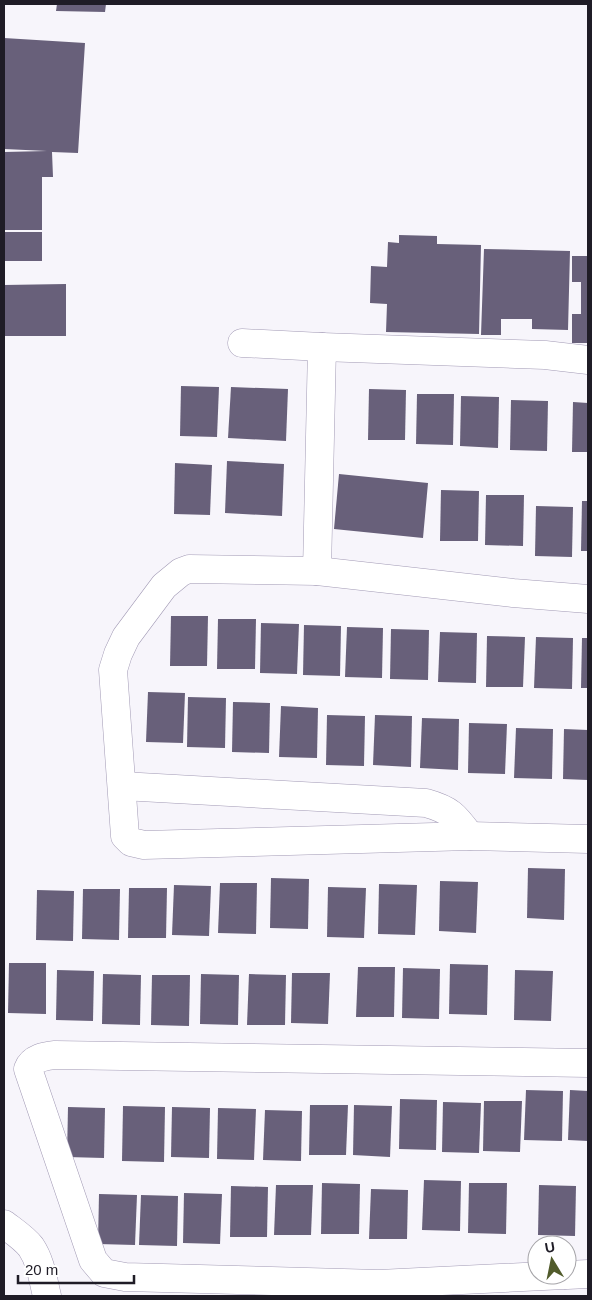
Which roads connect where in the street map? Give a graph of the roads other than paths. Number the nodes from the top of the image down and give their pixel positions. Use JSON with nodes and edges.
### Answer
{"nodes":[{"id":1,"x":242,"y":343,"type":"dead end"},
{"id":2,"x":322,"y":347,"type":"junction"},
{"id":3,"x":588,"y":360,"type":"edge"},
{"id":4,"x":317,"y":571,"type":"junction"},
{"id":5,"x":588,"y":599,"type":"edge"},
{"id":6,"x":122,"y":786,"type":"junction"},
{"id":7,"x":470,"y":836,"type":"junction"},
{"id":8,"x":588,"y":839,"type":"edge"},
{"id":9,"x":588,"y":1063,"type":"edge"},
{"id":10,"x":4,"y":1224,"type":"edge"},
{"id":11,"x":527,"y":1277,"type":"edge"},
{"id":12,"x":47,"y":1296,"type":"edge"}],
"edges":[{"from":1,"to":2,"type":"street"},
{"from":2,"to":3,"type":"street"},
{"from":2,"to":4,"type":"street"},
{"from":4,"to":5,"type":"street"},
{"from":4,"to":6,"type":"street"},
{"from":6,"to":7,"type":"street"},
{"from":6,"to":7,"type":"street"},
{"from":7,"to":8,"type":"street"},
{"from":9,"to":11,"type":"street"},
{"from":10,"to":12,"type":"street"}]}
